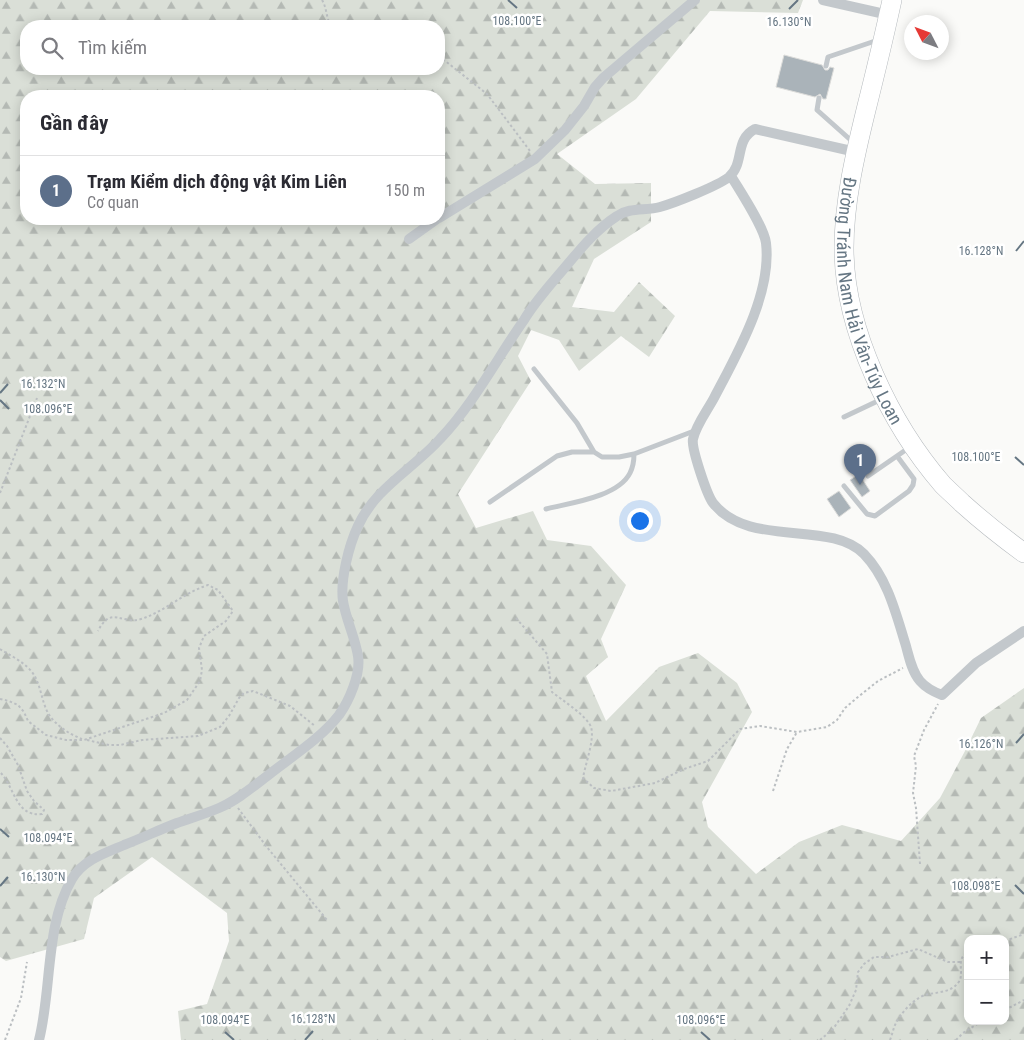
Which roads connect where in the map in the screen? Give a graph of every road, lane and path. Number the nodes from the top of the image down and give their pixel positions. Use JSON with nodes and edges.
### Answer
{"nodes":[{"id":1,"x":322,"y":0,"type":"edge"},
{"id":2,"x":694,"y":0,"type":"edge"},
{"id":3,"x":823,"y":0,"type":"edge"},
{"id":4,"x":891,"y":7,"type":"edge"},
{"id":5,"x":327,"y":20,"type":"edge"},
{"id":6,"x":883,"y":38,"type":"junction"},
{"id":7,"x":445,"y":61,"type":"edge"},
{"id":8,"x":826,"y":66,"type":"dead end"},
{"id":9,"x":820,"y":98,"type":"dead end"},
{"id":10,"x":857,"y":149,"type":"junction"},
{"id":11,"x":535,"y":159,"type":"junction"},
{"id":12,"x":732,"y":176,"type":"junction"},
{"id":13,"x":445,"y":214,"type":"edge"},
{"id":14,"x":428,"y":225,"type":"edge"},
{"id":15,"x":409,"y":239,"type":"dead end"},
{"id":16,"x":534,"y":369,"type":"dead end"},
{"id":17,"x":37,"y":398,"type":"dead end"},
{"id":18,"x":885,"y":398,"type":"junction"},
{"id":19,"x":844,"y":417,"type":"dead end"},
{"id":20,"x":697,"y":430,"type":"junction"},
{"id":21,"x":912,"y":445,"type":"junction"},
{"id":22,"x":594,"y":452,"type":"junction"},
{"id":23,"x":634,"y":454,"type":"junction"},
{"id":24,"x":897,"y":456,"type":"junction"},
{"id":25,"x":868,"y":476,"type":"dead end"},
{"id":26,"x":844,"y":486,"type":"dead end"},
{"id":27,"x":0,"y":493,"type":"edge"},
{"id":28,"x":490,"y":502,"type":"dead end"},
{"id":29,"x":546,"y":509,"type":"dead end"},
{"id":30,"x":1024,"y":553,"type":"edge"},
{"id":31,"x":516,"y":618,"type":"dead end"},
{"id":32,"x":98,"y":631,"type":"dead end"},
{"id":33,"x":1024,"y":631,"type":"edge"},
{"id":34,"x":0,"y":649,"type":"edge"},
{"id":35,"x":911,"y":663,"type":"junction"},
{"id":36,"x":942,"y":695,"type":"junction"},
{"id":37,"x":0,"y":699,"type":"edge"},
{"id":38,"x":323,"y":732,"type":"junction"},
{"id":39,"x":797,"y":732,"type":"junction"},
{"id":40,"x":0,"y":738,"type":"edge"},
{"id":41,"x":84,"y":740,"type":"junction"},
{"id":42,"x":0,"y":772,"type":"edge"},
{"id":43,"x":773,"y":791,"type":"dead end"},
{"id":44,"x":232,"y":800,"type":"junction"},
{"id":45,"x":920,"y":864,"type":"dead end"},
{"id":46,"x":327,"y":920,"type":"dead end"},
{"id":47,"x":1024,"y":934,"type":"edge"},
{"id":48,"x":1009,"y":940,"type":"edge"},
{"id":49,"x":964,"y":954,"type":"edge"},
{"id":50,"x":27,"y":962,"type":"dead end"},
{"id":51,"x":960,"y":962,"type":"junction"},
{"id":52,"x":1024,"y":1000,"type":"edge"},
{"id":53,"x":1009,"y":1008,"type":"edge"},
{"id":54,"x":976,"y":1025,"type":"edge"},
{"id":55,"x":6,"y":1040,"type":"edge"},
{"id":56,"x":39,"y":1040,"type":"edge"},
{"id":57,"x":820,"y":1040,"type":"edge"},
{"id":58,"x":890,"y":1040,"type":"edge"},
{"id":59,"x":956,"y":1040,"type":"edge"}],
"edges":[{"from":1,"to":5,"type":"path"},
{"from":2,"to":11,"type":"street"},
{"from":3,"to":4,"type":"street"},
{"from":4,"to":6,"type":"highway","name":"Đường Tránh Nam Hải Vân-Túy Loan"},
{"from":6,"to":8,"type":"lane"},
{"from":6,"to":10,"type":"highway","name":"Đường Tránh Nam Hải Vân-Túy Loan"},
{"from":7,"to":11,"type":"path"},
{"from":9,"to":10,"type":"lane"},
{"from":10,"to":12,"type":"street"},
{"from":10,"to":18,"type":"highway","name":"Đường Tránh Nam Hải Vân-Túy Loan"},
{"from":11,"to":13,"type":"street"},
{"from":12,"to":20,"type":"street"},
{"from":12,"to":38,"type":"street"},
{"from":14,"to":15,"type":"street"},
{"from":16,"to":22,"type":"lane"},
{"from":17,"to":27,"type":"path"},
{"from":18,"to":19,"type":"lane"},
{"from":18,"to":21,"type":"highway","name":"Đường Tránh Nam Hải Vân-Túy Loan"},
{"from":20,"to":23,"type":"lane"},
{"from":20,"to":35,"type":"street"},
{"from":21,"to":24,"type":"lane"},
{"from":21,"to":30,"type":"highway","name":"Đường Tránh Nam Hải Vân-Túy Loan"},
{"from":22,"to":23,"type":"lane"},
{"from":22,"to":28,"type":"lane"},
{"from":23,"to":29,"type":"lane"},
{"from":24,"to":25,"type":"lane"},
{"from":24,"to":26,"type":"lane"},
{"from":31,"to":39,"type":"path"},
{"from":32,"to":41,"type":"path"},
{"from":33,"to":36,"type":"street"},
{"from":34,"to":41,"type":"path"},
{"from":35,"to":36,"type":"street"},
{"from":35,"to":39,"type":"path"},
{"from":36,"to":45,"type":"path"},
{"from":37,"to":41,"type":"path"},
{"from":38,"to":41,"type":"path"},
{"from":38,"to":44,"type":"street"},
{"from":39,"to":43,"type":"path"},
{"from":40,"to":42,"type":"path"},
{"from":44,"to":46,"type":"path"},
{"from":44,"to":56,"type":"street"},
{"from":47,"to":48,"type":"path"},
{"from":49,"to":51,"type":"path"},
{"from":50,"to":55,"type":"path"},
{"from":51,"to":57,"type":"path"},
{"from":51,"to":58,"type":"path"},
{"from":52,"to":53,"type":"path"},
{"from":54,"to":59,"type":"path"}]}
